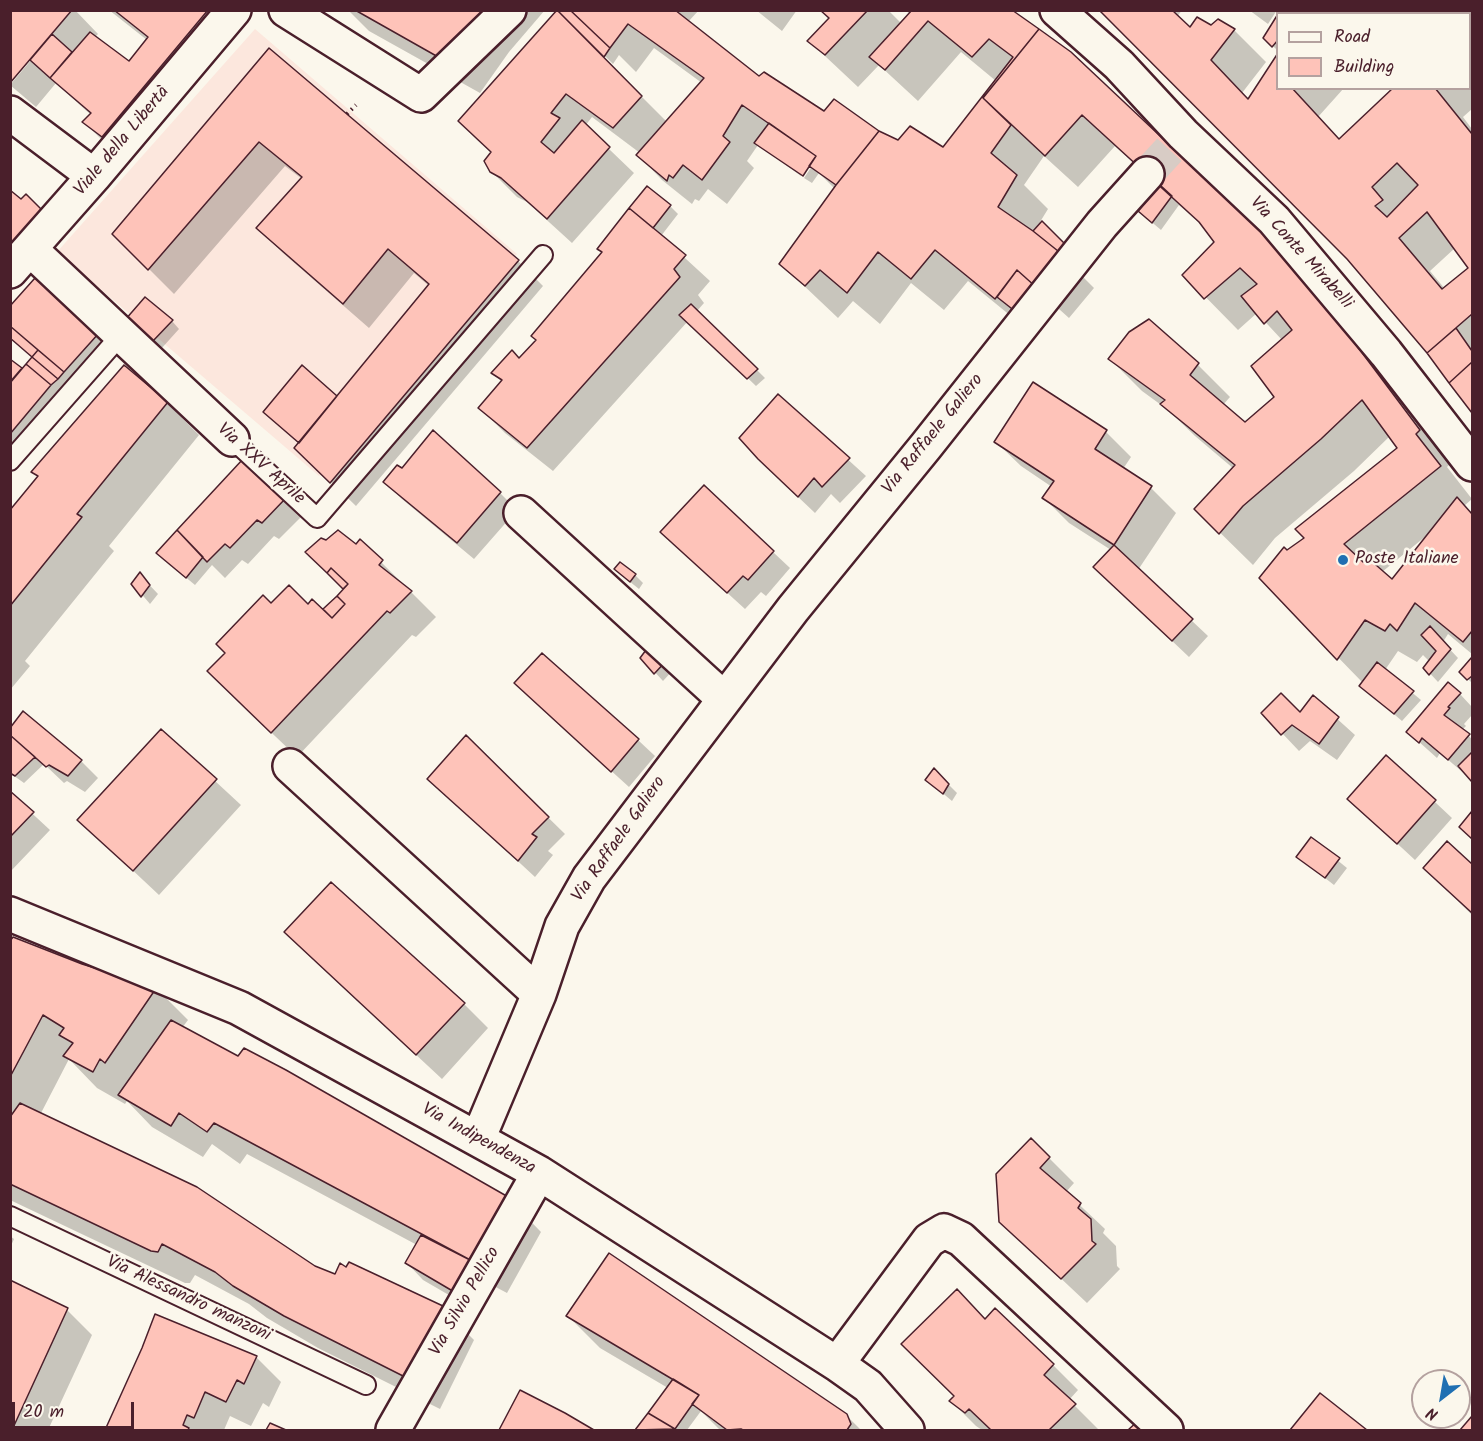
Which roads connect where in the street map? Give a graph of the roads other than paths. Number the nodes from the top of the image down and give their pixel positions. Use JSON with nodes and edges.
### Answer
{"nodes":[{"id":1,"x":234,"y":10,"type":"edge"},
{"id":2,"x":286,"y":10,"type":"edge"},
{"id":3,"x":509,"y":10,"type":"edge"},
{"id":4,"x":1057,"y":10,"type":"edge"},
{"id":5,"x":10,"y":113,"type":"edge"},
{"id":6,"x":1147,"y":174,"type":"tunnel mouth"},
{"id":7,"x":94,"y":176,"type":"junction"},
{"id":8,"x":543,"y":255,"type":"dead end"},
{"id":9,"x":20,"y":260,"type":"edge"},
{"id":10,"x":120,"y":336,"type":"junction"},
{"id":11,"x":232,"y":439,"type":"joint"},
{"id":12,"x":10,"y":461,"type":"edge"},
{"id":13,"x":1473,"y":464,"type":"edge"},
{"id":14,"x":521,"y":513,"type":"dead end"},
{"id":15,"x":723,"y":698,"type":"junction"},
{"id":16,"x":290,"y":766,"type":"dead end"},
{"id":17,"x":10,"y":914,"type":"edge"},
{"id":18,"x":539,"y":994,"type":"junction"},
{"id":19,"x":478,"y":1139,"type":"junction"},
{"id":20,"x":539,"y":1173,"type":"junction"},
{"id":21,"x":10,"y":1216,"type":"edge"},
{"id":22,"x":837,"y":1364,"type":"junction"},
{"id":23,"x":366,"y":1385,"type":"dead end"},
{"id":24,"x":393,"y":1431,"type":"edge"},
{"id":25,"x":907,"y":1431,"type":"edge"},
{"id":26,"x":1166,"y":1431,"type":"edge"}],
"edges":[{"from":1,"to":7,"type":"street","name":"Viale della Libertà"},
{"from":2,"to":3,"type":"street"},
{"from":4,"to":13,"type":"street","name":"Via Conte Mirabelli"},
{"from":5,"to":7,"type":"street"},
{"from":6,"to":15,"type":"street","name":"Via Raffaele Galiero"},
{"from":7,"to":9,"type":"street","name":"Viale della Libertà"},
{"from":8,"to":11,"type":"lane","name":"Via XXV Aprile"},
{"from":9,"to":10,"type":"street","name":"Via XXV Aprile"},
{"from":10,"to":11,"type":"street","name":"Via XXV Aprile"},
{"from":10,"to":12,"type":"lane"},
{"from":14,"to":15,"type":"street"},
{"from":15,"to":18,"type":"street","name":"Via Raffaele Galiero"},
{"from":16,"to":18,"type":"street"},
{"from":17,"to":19,"type":"street","name":"Via Indipendenza"},
{"from":18,"to":19,"type":"street","name":"Via Raffaele Galiero"},
{"from":19,"to":20,"type":"street","name":"Via Indipendenza"},
{"from":20,"to":22,"type":"street","name":"Via Indipendenza"},
{"from":20,"to":24,"type":"street","name":"Via Silvio Pellico"},
{"from":21,"to":23,"type":"lane","name":"Via Alessandro manzoni"},
{"from":22,"to":25,"type":"street","name":"Via Indipendenza"},
{"from":22,"to":26,"type":"street"}]}
